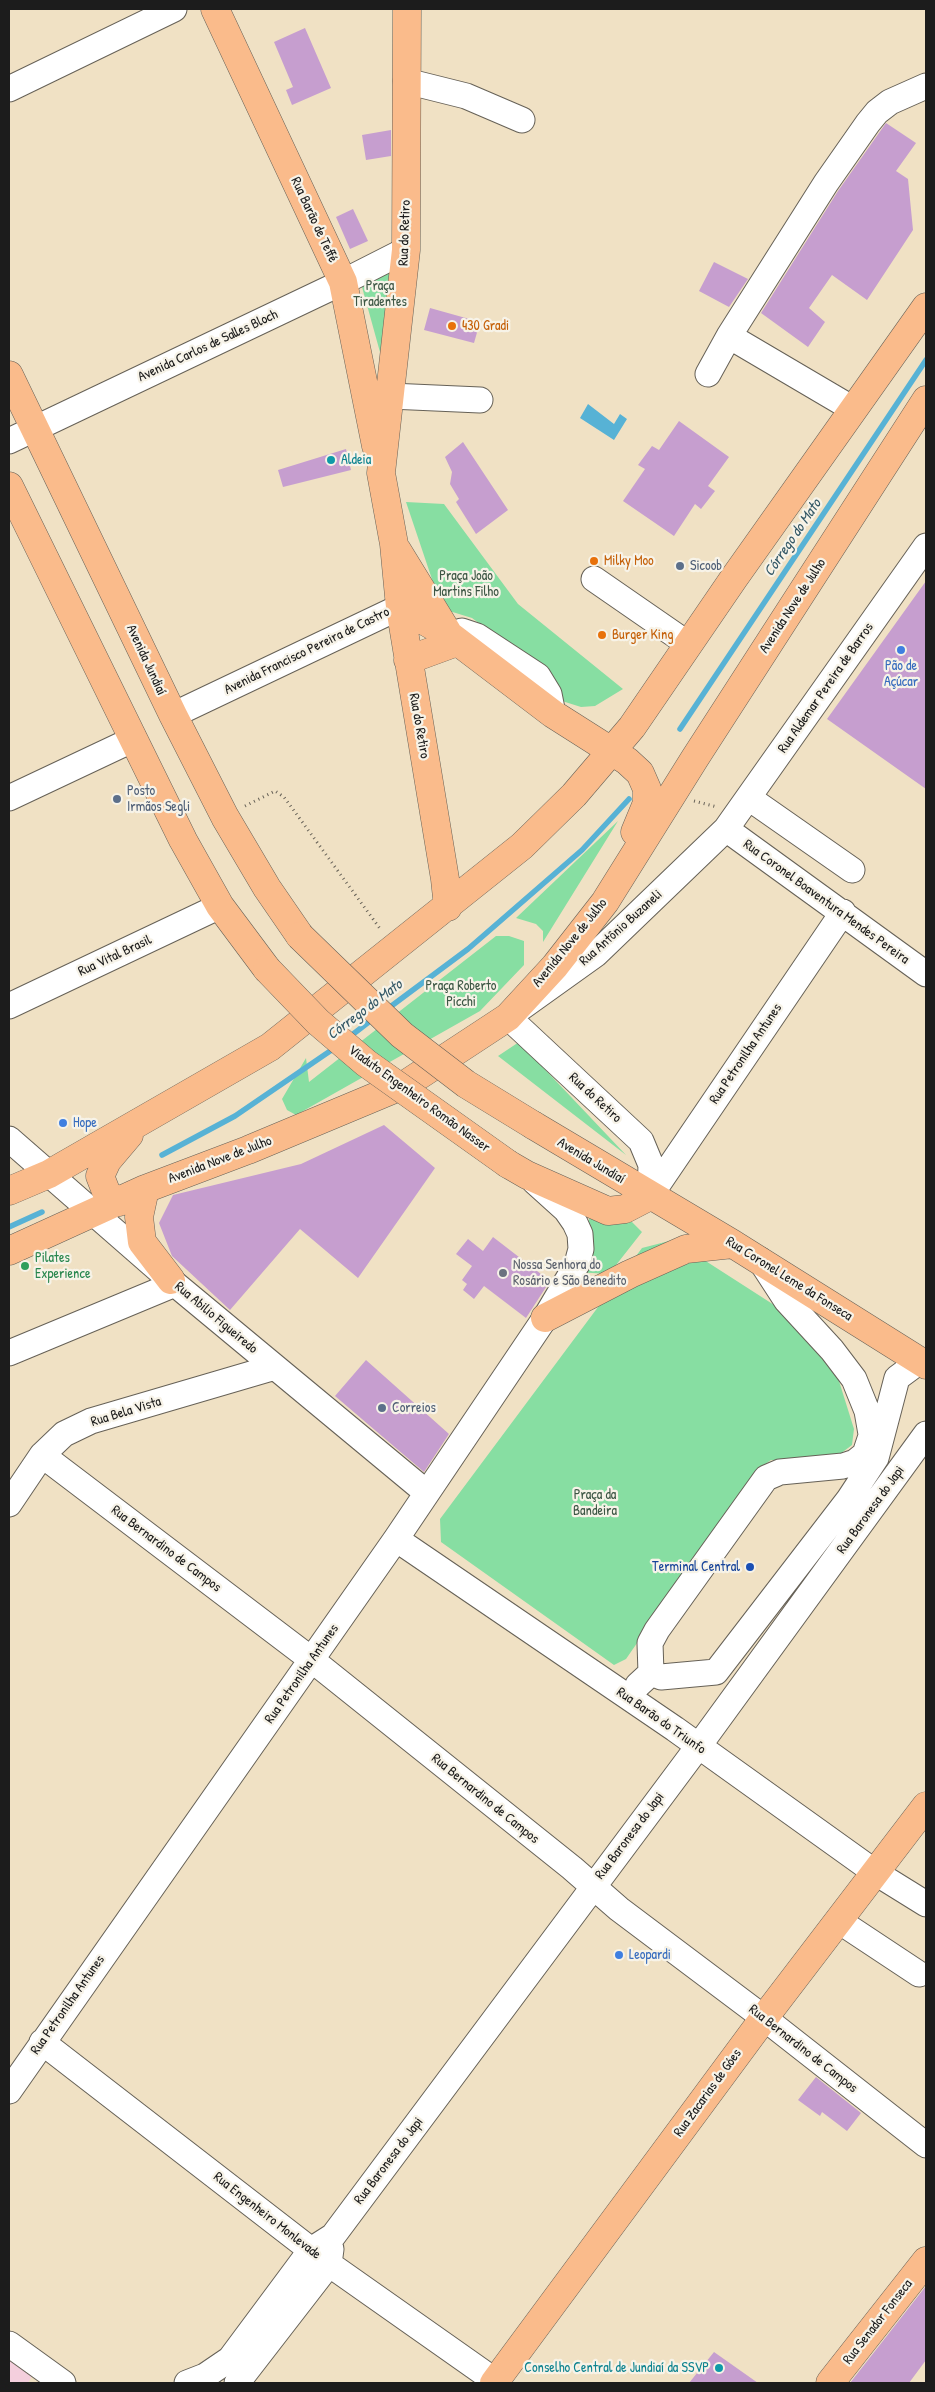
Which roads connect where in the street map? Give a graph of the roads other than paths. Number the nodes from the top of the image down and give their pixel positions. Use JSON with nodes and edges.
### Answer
{"nodes":[{"id":1,"x":174,"y":9,"type":"edge"},
{"id":2,"x":215,"y":9,"type":"edge"},
{"id":3,"x":407,"y":9,"type":"edge"},
{"id":4,"x":406,"y":81,"type":"junction"},
{"id":5,"x":926,"y":86,"type":"edge"},
{"id":6,"x":9,"y":89,"type":"edge"},
{"id":7,"x":522,"y":120,"type":"dead end"},
{"id":8,"x":406,"y":250,"type":"junction"},
{"id":9,"x":343,"y":282,"type":"junction"},
{"id":10,"x":926,"y":307,"type":"edge"},
{"id":11,"x":728,"y":336,"type":"junction"},
{"id":12,"x":708,"y":374,"type":"dead end"},
{"id":13,"x":9,"y":375,"type":"edge"},
{"id":14,"x":390,"y":396,"type":"junction"},
{"id":15,"x":480,"y":400,"type":"dead end"},
{"id":16,"x":926,"y":400,"type":"edge"},
{"id":17,"x":854,"y":409,"type":"junction"},
{"id":18,"x":35,"y":428,"type":"junction"},
{"id":19,"x":9,"y":441,"type":"edge"},
{"id":20,"x":381,"y":473,"type":"junction"},
{"id":21,"x":9,"y":486,"type":"edge"},
{"id":22,"x":394,"y":544,"type":"junction"},
{"id":23,"x":925,"y":550,"type":"edge"},
{"id":24,"x":594,"y":579,"type":"dead end"},
{"id":25,"x":400,"y":606,"type":"junction"},
{"id":26,"x":453,"y":639,"type":"junction"},
{"id":27,"x":688,"y":644,"type":"junction"},
{"id":28,"x":408,"y":660,"type":"junction"},
{"id":29,"x":173,"y":715,"type":"junction"},
{"id":30,"x":134,"y":738,"type":"junction"},
{"id":31,"x":612,"y":752,"type":"junction"},
{"id":32,"x":9,"y":798,"type":"edge"},
{"id":33,"x":748,"y":798,"type":"junction"},
{"id":34,"x":726,"y":829,"type":"junction"},
{"id":35,"x":852,"y":870,"type":"dead end"},
{"id":36,"x":605,"y":902,"type":"junction"},
{"id":37,"x":220,"y":906,"type":"junction"},
{"id":38,"x":448,"y":907,"type":"junction"},
{"id":39,"x":843,"y":912,"type":"junction"},
{"id":40,"x":922,"y":962,"type":"edge"},
{"id":41,"x":9,"y":1006,"type":"edge"},
{"id":42,"x":508,"y":1017,"type":"junction"},
{"id":43,"x":138,"y":1124,"type":"junction"},
{"id":44,"x":9,"y":1139,"type":"edge"},
{"id":45,"x":518,"y":1170,"type":"junction"},
{"id":46,"x":49,"y":1174,"type":"junction"},
{"id":47,"x":146,"y":1189,"type":"junction"},
{"id":48,"x":9,"y":1191,"type":"edge"},
{"id":49,"x":650,"y":1196,"type":"junction"},
{"id":50,"x":119,"y":1202,"type":"junction"},
{"id":51,"x":94,"y":1214,"type":"junction"},
{"id":52,"x":733,"y":1244,"type":"junction"},
{"id":53,"x":9,"y":1251,"type":"edge"},
{"id":54,"x":760,"y":1260,"type":"junction"},
{"id":55,"x":173,"y":1282,"type":"junction"},
{"id":56,"x":545,"y":1318,"type":"junction"},
{"id":57,"x":9,"y":1353,"type":"edge"},
{"id":58,"x":923,"y":1363,"type":"edge"},
{"id":59,"x":275,"y":1367,"type":"junction"},
{"id":60,"x":926,"y":1434,"type":"edge"},
{"id":61,"x":873,"y":1446,"type":"junction"},
{"id":62,"x":42,"y":1455,"type":"junction"},
{"id":63,"x":844,"y":1466,"type":"junction"},
{"id":64,"x":427,"y":1493,"type":"junction"},
{"id":65,"x":849,"y":1499,"type":"junction"},
{"id":66,"x":9,"y":1504,"type":"edge"},
{"id":67,"x":396,"y":1539,"type":"junction"},
{"id":68,"x":312,"y":1660,"type":"junction"},
{"id":69,"x":656,"y":1675,"type":"junction"},
{"id":70,"x":626,"y":1697,"type":"junction"},
{"id":71,"x":652,"y":1713,"type":"junction"},
{"id":72,"x":697,"y":1746,"type":"junction"},
{"id":73,"x":926,"y":1806,"type":"edge"},
{"id":74,"x":876,"y":1873,"type":"junction"},
{"id":75,"x":592,"y":1886,"type":"junction"},
{"id":76,"x":926,"y":1904,"type":"edge"},
{"id":77,"x":839,"y":1921,"type":"junction"},
{"id":78,"x":919,"y":1974,"type":"dead end"},
{"id":79,"x":764,"y":2018,"type":"junction"},
{"id":80,"x":42,"y":2042,"type":"junction"},
{"id":81,"x":9,"y":2091,"type":"edge"},
{"id":82,"x":926,"y":2145,"type":"edge"},
{"id":83,"x":320,"y":2257,"type":"junction"},
{"id":84,"x":926,"y":2262,"type":"edge"},
{"id":85,"x":9,"y":2344,"type":"edge"},
{"id":86,"x":63,"y":2383,"type":"edge"},
{"id":87,"x":187,"y":2383,"type":"edge"},
{"id":88,"x":237,"y":2383,"type":"edge"},
{"id":89,"x":496,"y":2383,"type":"edge"},
{"id":90,"x":830,"y":2383,"type":"edge"}],
"edges":[{"from":1,"to":6,"type":"street"},
{"from":2,"to":9,"type":"main road","name":"Rua Barão de Teffé"},
{"from":3,"to":4,"type":"main road","name":"Rua do Retiro"},
{"from":4,"to":7,"type":"street"},
{"from":4,"to":8,"type":"main road","name":"Rua do Retiro"},
{"from":5,"to":11,"type":"street"},
{"from":8,"to":9,"type":"street","name":"Avenida Carlos de Salles Bloch"},
{"from":8,"to":14,"type":"main road","name":"Rua do Retiro"},
{"from":9,"to":18,"type":"street","name":"Avenida Carlos de Salles Bloch"},
{"from":9,"to":20,"type":"main road","name":"Rua Barão de Teffé"},
{"from":10,"to":17,"type":"main road"},
{"from":11,"to":12,"type":"street"},
{"from":11,"to":17,"type":"street"},
{"from":13,"to":18,"type":"main road","name":"Avenida Jundiaí"},
{"from":14,"to":15,"type":"street"},
{"from":14,"to":20,"type":"main road","name":"Rua do Retiro"},
{"from":16,"to":36,"type":"main road","name":"Avenida Nove de Julho"},
{"from":17,"to":27,"type":"main road"},
{"from":18,"to":19,"type":"street","name":"Avenida Carlos de Salles Bloch"},
{"from":18,"to":29,"type":"main road","name":"Avenida Jundiaí"},
{"from":20,"to":22,"type":"main road","name":"Rua do Retiro"},
{"from":21,"to":30,"type":"main road"},
{"from":22,"to":25,"type":"main road","name":"Rua do Retiro"},
{"from":22,"to":26,"type":"main road","name":"Rua do Retiro"},
{"from":23,"to":33,"type":"street","name":"Rua Aldemar Pereira de Barros"},
{"from":24,"to":27,"type":"street"},
{"from":25,"to":26,"type":"main road","name":"Avenida Francisco Pereira de Castro"},
{"from":25,"to":28,"type":"main road","name":"Rua do Retiro"},
{"from":25,"to":29,"type":"street","name":"Avenida Francisco Pereira de Castro"},
{"from":26,"to":28,"type":"main road"},
{"from":26,"to":31,"type":"main road","name":"Avenida Francisco Pereira de Castro"},
{"from":27,"to":31,"type":"main road"},
{"from":28,"to":38,"type":"main road","name":"Rua do Retiro"},
{"from":29,"to":49,"type":"main road","name":"Avenida Jundiaí","bridge":true},
{"from":30,"to":32,"type":"street"},
{"from":30,"to":37,"type":"main road"},
{"from":31,"to":36,"type":"main road","name":"Avenida Francisco Pereira de Castro"},
{"from":31,"to":38,"type":"main road"},
{"from":33,"to":34,"type":"street","name":"Rua Aldemar Pereira de Barros"},
{"from":33,"to":35,"type":"street"},
{"from":34,"to":39,"type":"street","name":"Rua Coronel Boaventura Mendes Pereira"},
{"from":34,"to":42,"type":"street","name":"Rua Antônio Buzaneli"},
{"from":36,"to":42,"type":"main road","name":"Avenida Nove de Julho"},
{"from":37,"to":41,"type":"street","name":"Rua Vital Brasil"},
{"from":37,"to":45,"type":"main road","name":"Viaduto Engenheiro Romão Nasser","bridge":true},
{"from":38,"to":43,"type":"main road"},
{"from":39,"to":40,"type":"street","name":"Rua Coronel Boaventura Mendes Pereira"},
{"from":39,"to":49,"type":"street","name":"Rua Petronilha Antunes"},
{"from":42,"to":47,"type":"main road","name":"Avenida Nove de Julho"},
{"from":42,"to":49,"type":"street","name":"Rua do Retiro"},
{"from":43,"to":46,"type":"main road"},
{"from":43,"to":50,"type":"main road"},
{"from":44,"to":46,"type":"street","name":"Rua Abilio Figueiredo"},
{"from":45,"to":49,"type":"main road","name":"Viaduto Engenheiro Romão Nasser"},
{"from":45,"to":56,"type":"street","name":"Rua Petronilha Antunes"},
{"from":46,"to":48,"type":"main road"},
{"from":46,"to":51,"type":"street","name":"Rua Abilio Figueiredo"},
{"from":47,"to":50,"type":"main road","name":"Avenida Nove de Julho"},
{"from":47,"to":55,"type":"main road"},
{"from":49,"to":52,"type":"main road","name":"Rua Coronel Leme da Fonseca"},
{"from":50,"to":51,"type":"main road","name":"Avenida Nove de Julho"},
{"from":51,"to":53,"type":"main road","name":"Avenida Nove de Julho"},
{"from":51,"to":55,"type":"street","name":"Rua Abilio Figueiredo"},
{"from":52,"to":54,"type":"main road","name":"Rua Coronel Leme da Fonseca"},
{"from":52,"to":56,"type":"main road"},
{"from":54,"to":58,"type":"main road","name":"Rua Coronel Leme da Fonseca"},
{"from":54,"to":61,"type":"street"},
{"from":55,"to":57,"type":"street"},
{"from":55,"to":59,"type":"street","name":"Rua Abilio Figueiredo"},
{"from":56,"to":64,"type":"street","name":"Rua Petronilha Antunes"},
{"from":58,"to":61,"type":"street"},
{"from":59,"to":62,"type":"street","name":"Rua Bela Vista"},
{"from":59,"to":64,"type":"street","name":"Rua Abilio Figueiredo"},
{"from":60,"to":72,"type":"street","name":"Rua Baronesa do Japi"},
{"from":61,"to":63,"type":"street"},
{"from":61,"to":65,"type":"street"},
{"from":62,"to":66,"type":"street","name":"Rua Bela Vista"},
{"from":62,"to":68,"type":"street","name":"Rua Bernardino de Campos"},
{"from":63,"to":65,"type":"street"},
{"from":63,"to":69,"type":"street"},
{"from":64,"to":67,"type":"street","name":"Rua Petronilha Antunes"},
{"from":65,"to":69,"type":"street"},
{"from":67,"to":68,"type":"street","name":"Rua Petronilha Antunes"},
{"from":67,"to":70,"type":"street","name":"Rua Barão do Triunfo"},
{"from":68,"to":75,"type":"street","name":"Rua Bernardino de Campos"},
{"from":68,"to":80,"type":"street","name":"Rua Petronilha Antunes"},
{"from":69,"to":70,"type":"street"},
{"from":69,"to":71,"type":"street"},
{"from":70,"to":71,"type":"street","name":"Rua Barão do Triunfo"},
{"from":71,"to":72,"type":"street","name":"Rua Barão do Triunfo"},
{"from":72,"to":74,"type":"street","name":"Rua Barão do Triunfo"},
{"from":72,"to":75,"type":"street","name":"Rua Baronesa do Japi"},
{"from":73,"to":74,"type":"main road","name":"Rua Zacarias de Góes"},
{"from":74,"to":76,"type":"street","name":"Rua Barão do Triunfo"},
{"from":74,"to":77,"type":"main road","name":"Rua Zacarias de Góes"},
{"from":75,"to":79,"type":"street","name":"Rua Bernardino de Campos"},
{"from":75,"to":83,"type":"street","name":"Rua Baronesa do Japi"},
{"from":77,"to":78,"type":"street"},
{"from":77,"to":79,"type":"main road","name":"Rua Zacarias de Góes"},
{"from":79,"to":82,"type":"street","name":"Rua Bernardino de Campos"},
{"from":79,"to":89,"type":"main road","name":"Rua Zacarias de Góes"},
{"from":80,"to":81,"type":"street","name":"Rua Petronilha Antunes"},
{"from":80,"to":83,"type":"street","name":"Rua Engenheiro Monlevade"},
{"from":83,"to":87,"type":"street","name":"Rua Baronesa do Japi"},
{"from":83,"to":88,"type":"street","name":"Rua Baronesa do Japi"},
{"from":83,"to":89,"type":"street","name":"Rua Engenheiro Monlevade"},
{"from":84,"to":90,"type":"main road","name":"Rua Senador Fonseca"},
{"from":85,"to":86,"type":"street"}]}
